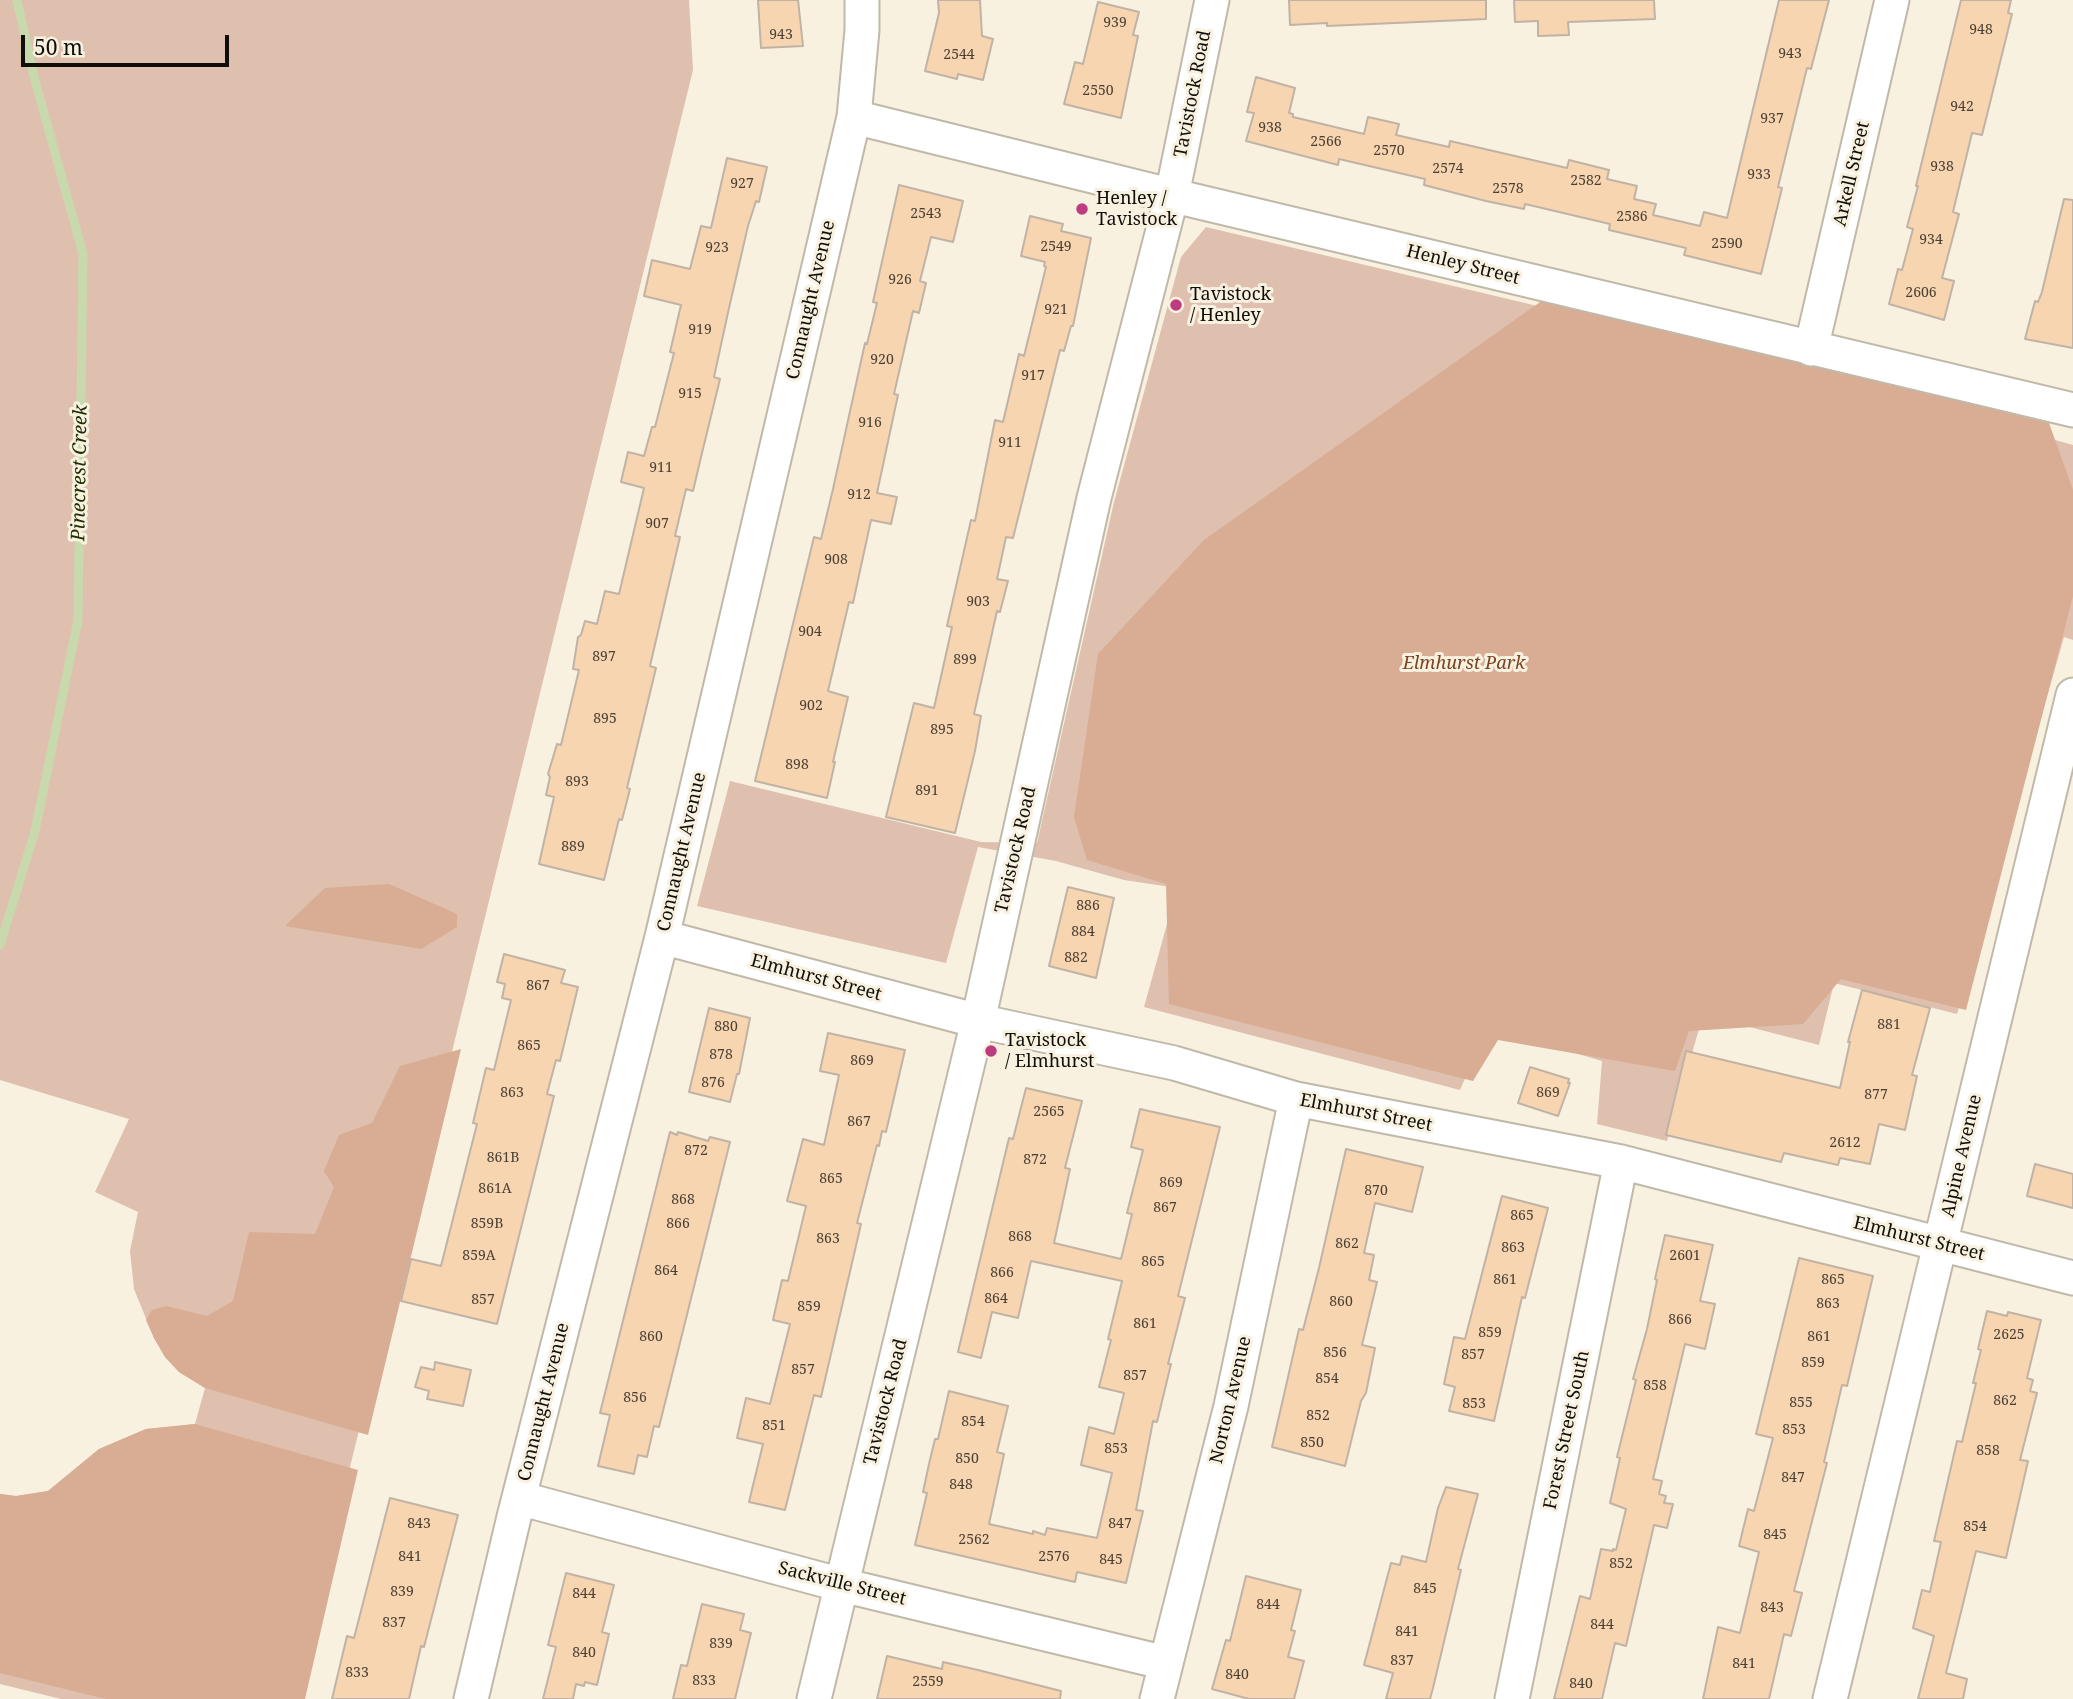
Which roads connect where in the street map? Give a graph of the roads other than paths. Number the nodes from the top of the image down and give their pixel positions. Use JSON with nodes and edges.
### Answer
{"nodes":[{"id":1,"x":862,"y":0,"type":"edge"},
{"id":2,"x":1212,"y":0,"type":"edge"},
{"id":3,"x":1892,"y":0,"type":"edge"},
{"id":4,"x":854,"y":117,"type":"junction"},
{"id":5,"x":1172,"y":195,"type":"junction"},
{"id":6,"x":1811,"y":349,"type":"junction"},
{"id":7,"x":2073,"y":410,"type":"edge"},
{"id":8,"x":2073,"y":695,"type":"edge"},
{"id":9,"x":662,"y":937,"type":"junction"},
{"id":10,"x":978,"y":1021,"type":"junction"},
{"id":11,"x":1296,"y":1099,"type":"junction"},
{"id":12,"x":1621,"y":1161,"type":"junction"},
{"id":13,"x":1942,"y":1245,"type":"junction"},
{"id":14,"x":2073,"y":1278,"type":"edge"},
{"id":15,"x":519,"y":1498,"type":"junction"},
{"id":16,"x":842,"y":1585,"type":"junction"},
{"id":17,"x":1166,"y":1663,"type":"junction"},
{"id":18,"x":471,"y":1699,"type":"edge"},
{"id":19,"x":814,"y":1699,"type":"edge"},
{"id":20,"x":1157,"y":1699,"type":"edge"},
{"id":21,"x":1512,"y":1699,"type":"edge"},
{"id":22,"x":1830,"y":1699,"type":"edge"}],
"edges":[{"from":1,"to":4,"type":"street","name":"Connaught Avenue"},
{"from":2,"to":5,"type":"street","name":"Tavistock Road"},
{"from":3,"to":6,"type":"street","name":"Arkell Street"},
{"from":4,"to":5,"type":"street","name":"Henley Street"},
{"from":4,"to":9,"type":"street","name":"Connaught Avenue"},
{"from":5,"to":6,"type":"street","name":"Henley Street"},
{"from":5,"to":10,"type":"street","name":"Tavistock Road"},
{"from":6,"to":7,"type":"street","name":"Henley Street"},
{"from":8,"to":13,"type":"street","name":"Alpine Avenue"},
{"from":9,"to":10,"type":"street","name":"Elmhurst Street"},
{"from":9,"to":15,"type":"street","name":"Connaught Avenue"},
{"from":10,"to":11,"type":"street","name":"Elmhurst Street"},
{"from":10,"to":16,"type":"street","name":"Tavistock Road"},
{"from":11,"to":12,"type":"street","name":"Elmhurst Street"},
{"from":11,"to":17,"type":"street","name":"Norton Avenue"},
{"from":12,"to":13,"type":"street","name":"Elmhurst Street"},
{"from":12,"to":21,"type":"street","name":"Forest Street South"},
{"from":13,"to":14,"type":"street","name":"Elmhurst Street"},
{"from":13,"to":22,"type":"street","name":"Alpine Avenue"},
{"from":15,"to":16,"type":"street","name":"Sackville Street"},
{"from":15,"to":18,"type":"street","name":"Connaught Avenue"},
{"from":16,"to":17,"type":"street","name":"Sackville Street"},
{"from":16,"to":19,"type":"street","name":"Tavistock Road"},
{"from":17,"to":20,"type":"street","name":"Norton Avenue"}]}
